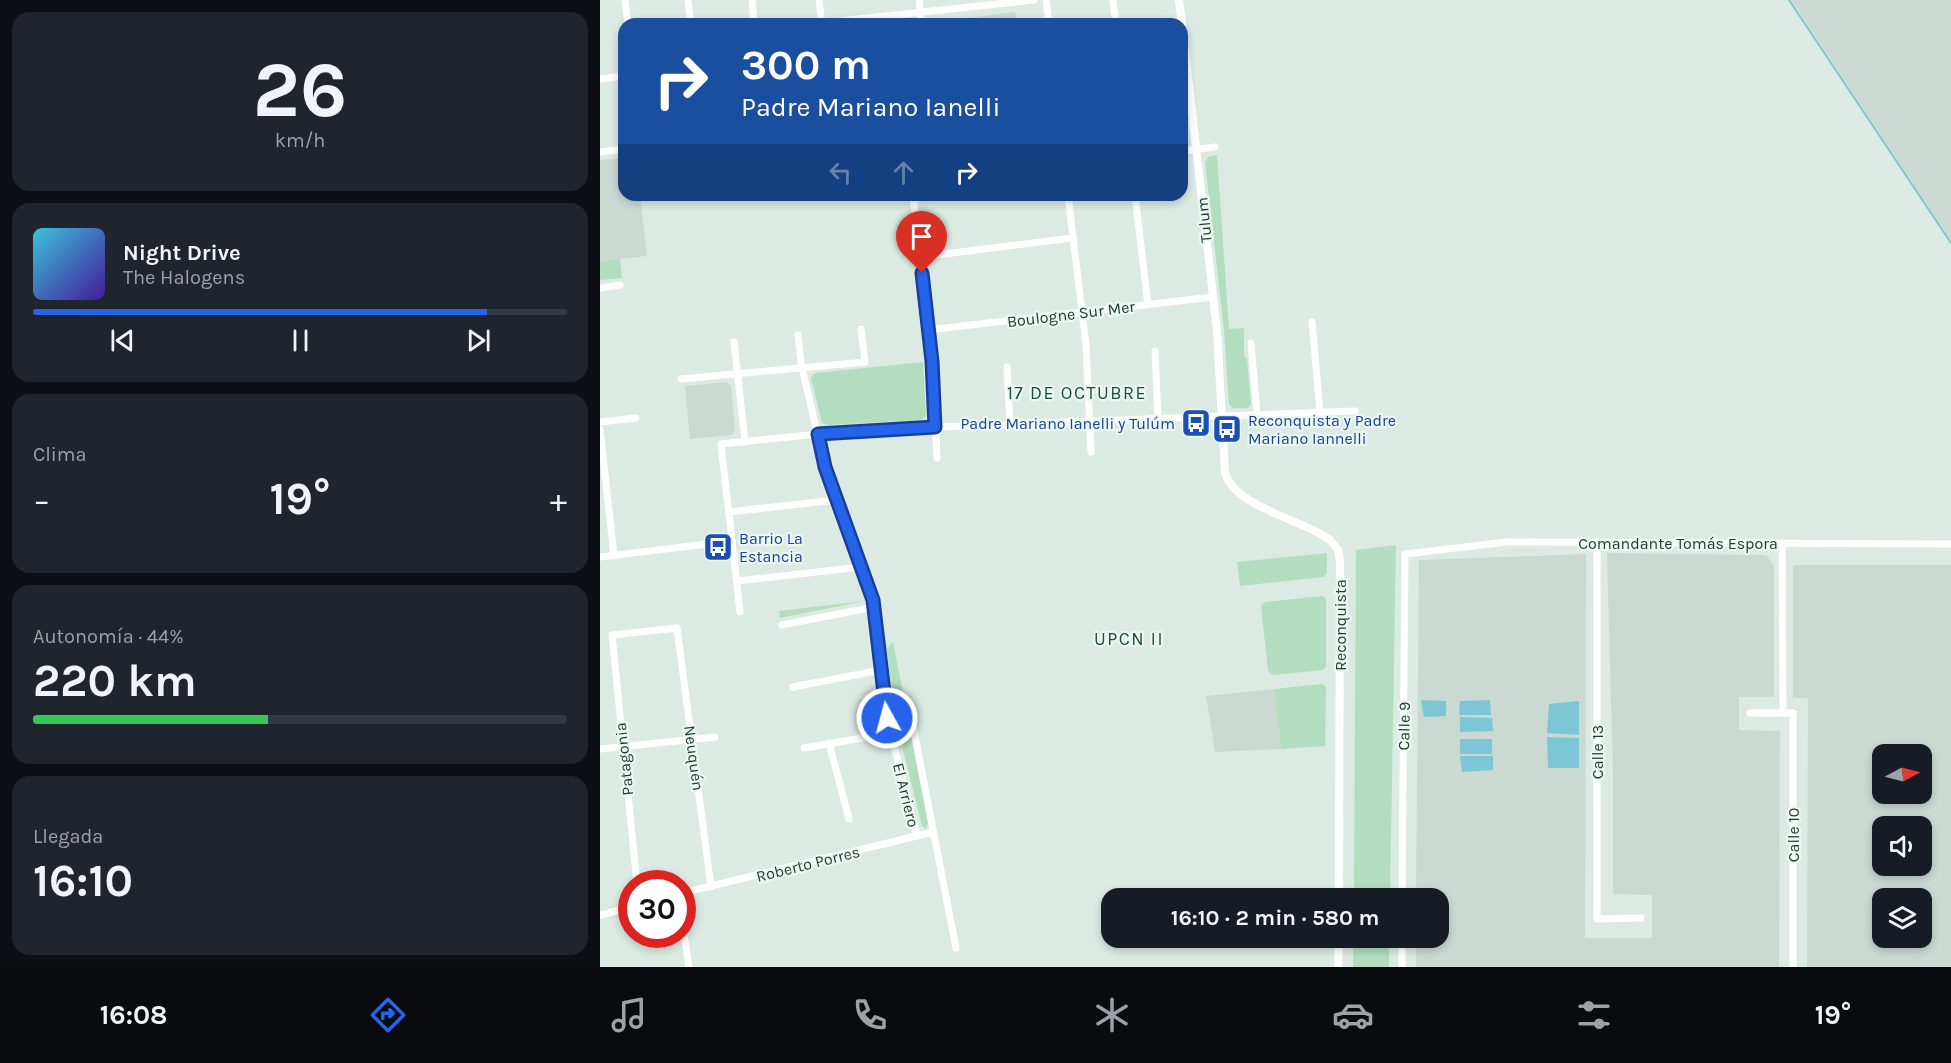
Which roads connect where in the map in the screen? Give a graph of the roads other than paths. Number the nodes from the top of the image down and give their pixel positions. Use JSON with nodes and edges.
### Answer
{"nodes":[{"id":1,"x":625,"y":0,"type":"edge"},
{"id":2,"x":688,"y":0,"type":"edge"},
{"id":3,"x":752,"y":0,"type":"edge"},
{"id":4,"x":819,"y":0,"type":"edge"},
{"id":5,"x":919,"y":0,"type":"edge"},
{"id":6,"x":1034,"y":0,"type":"edge"},
{"id":7,"x":1046,"y":0,"type":"edge"},
{"id":8,"x":1113,"y":0,"type":"edge"},
{"id":9,"x":1179,"y":0,"type":"edge"},
{"id":10,"x":920,"y":12,"type":"junction"},
{"id":11,"x":627,"y":18,"type":"edge"},
{"id":12,"x":690,"y":18,"type":"edge"},
{"id":13,"x":754,"y":18,"type":"edge"},
{"id":14,"x":821,"y":18,"type":"edge"},
{"id":15,"x":866,"y":18,"type":"edge"},
{"id":16,"x":920,"y":18,"type":"edge"},
{"id":17,"x":1048,"y":18,"type":"edge"},
{"id":18,"x":1115,"y":18,"type":"edge"},
{"id":19,"x":1181,"y":18,"type":"edge"},
{"id":20,"x":618,"y":77,"type":"edge"},
{"id":21,"x":1188,"y":78,"type":"edge"},
{"id":22,"x":600,"y":79,"type":"edge"},
{"id":23,"x":1215,"y":147,"type":"dead end"},
{"id":24,"x":1196,"y":149,"type":"junction"},
{"id":25,"x":618,"y":150,"type":"edge"},
{"id":26,"x":1188,"y":150,"type":"edge"},
{"id":27,"x":600,"y":152,"type":"edge"},
{"id":28,"x":914,"y":201,"type":"edge"},
{"id":29,"x":1069,"y":201,"type":"edge"},
{"id":30,"x":1136,"y":201,"type":"edge"},
{"id":31,"x":1073,"y":238,"type":"junction"},
{"id":32,"x":920,"y":257,"type":"junction"},
{"id":33,"x":620,"y":285,"type":"dead end"},
{"id":34,"x":600,"y":288,"type":"edge"},
{"id":35,"x":1213,"y":297,"type":"junction"},
{"id":36,"x":1148,"y":305,"type":"junction"},
{"id":37,"x":1082,"y":312,"type":"junction"},
{"id":38,"x":1312,"y":322,"type":"dead end"},
{"id":39,"x":861,"y":329,"type":"dead end"},
{"id":40,"x":928,"y":330,"type":"junction"},
{"id":41,"x":798,"y":335,"type":"dead end"},
{"id":42,"x":734,"y":342,"type":"dead end"},
{"id":43,"x":1251,"y":343,"type":"dead end"},
{"id":44,"x":1155,"y":351,"type":"dead end"},
{"id":45,"x":1007,"y":367,"type":"dead end"},
{"id":46,"x":802,"y":368,"type":"junction"},
{"id":47,"x":737,"y":374,"type":"junction"},
{"id":48,"x":681,"y":379,"type":"dead end"},
{"id":49,"x":1354,"y":411,"type":"dead end"},
{"id":50,"x":1320,"y":412,"type":"junction"},
{"id":51,"x":1257,"y":415,"type":"junction"},
{"id":52,"x":1221,"y":416,"type":"junction"},
{"id":53,"x":636,"y":418,"type":"dead end"},
{"id":54,"x":1158,"y":418,"type":"junction"},
{"id":55,"x":1089,"y":421,"type":"junction"},
{"id":56,"x":600,"y":422,"type":"edge"},
{"id":57,"x":1010,"y":424,"type":"junction"},
{"id":58,"x":935,"y":427,"type":"junction"},
{"id":59,"x":600,"y":429,"type":"edge"},
{"id":60,"x":818,"y":434,"type":"junction"},
{"id":61,"x":745,"y":442,"type":"junction"},
{"id":62,"x":1091,"y":452,"type":"dead end"},
{"id":63,"x":937,"y":458,"type":"dead end"},
{"id":64,"x":603,"y":488,"type":"edge"},
{"id":65,"x":837,"y":500,"type":"junction"},
{"id":66,"x":729,"y":512,"type":"junction"},
{"id":67,"x":732,"y":541,"type":"junction"},
{"id":68,"x":1597,"y":542,"type":"junction"},
{"id":69,"x":1782,"y":543,"type":"junction"},
{"id":70,"x":1951,"y":544,"type":"edge"},
{"id":71,"x":1405,"y":554,"type":"joint"},
{"id":72,"x":614,"y":556,"type":"junction"},
{"id":73,"x":600,"y":557,"type":"edge"},
{"id":74,"x":861,"y":567,"type":"junction"},
{"id":75,"x":737,"y":581,"type":"junction"},
{"id":76,"x":874,"y":607,"type":"junction"},
{"id":77,"x":740,"y":612,"type":"dead end"},
{"id":78,"x":782,"y":625,"type":"dead end"},
{"id":79,"x":612,"y":635,"type":"joint"},
{"id":80,"x":881,"y":670,"type":"junction"},
{"id":81,"x":793,"y":687,"type":"dead end"},
{"id":82,"x":1750,"y":713,"type":"dead end"},
{"id":83,"x":1783,"y":713,"type":"junction"},
{"id":84,"x":913,"y":726,"type":"dead end"},
{"id":85,"x":891,"y":733,"type":"junction"},
{"id":86,"x":715,"y":737,"type":"dead end"},
{"id":87,"x":692,"y":740,"type":"junction"},
{"id":88,"x":829,"y":743,"type":"junction"},
{"id":89,"x":623,"y":747,"type":"junction"},
{"id":90,"x":804,"y":748,"type":"dead end"},
{"id":91,"x":600,"y":749,"type":"edge"},
{"id":92,"x":849,"y":819,"type":"dead end"},
{"id":93,"x":933,"y":832,"type":"junction"},
{"id":94,"x":917,"y":836,"type":"junction"},
{"id":95,"x":636,"y":870,"type":"edge"},
{"id":96,"x":711,"y":887,"type":"junction"},
{"id":97,"x":1339,"y":888,"type":"edge"},
{"id":98,"x":1402,"y":888,"type":"edge"},
{"id":99,"x":696,"y":890,"type":"edge"},
{"id":100,"x":618,"y":910,"type":"edge"},
{"id":101,"x":600,"y":915,"type":"edge"},
{"id":102,"x":1641,"y":918,"type":"dead end"},
{"id":103,"x":686,"y":948,"type":"edge"},
{"id":104,"x":956,"y":948,"type":"dead end"},
{"id":105,"x":1339,"y":948,"type":"edge"},
{"id":106,"x":1402,"y":948,"type":"edge"},
{"id":107,"x":689,"y":967,"type":"edge"},
{"id":108,"x":1338,"y":967,"type":"edge"},
{"id":109,"x":1402,"y":967,"type":"edge"},
{"id":110,"x":1793,"y":967,"type":"edge"}],
"edges":[{"from":1,"to":11,"type":"street"},
{"from":2,"to":12,"type":"street"},
{"from":3,"to":13,"type":"street"},
{"from":4,"to":14,"type":"street"},
{"from":5,"to":10,"type":"street"},
{"from":6,"to":10,"type":"street"},
{"from":7,"to":17,"type":"street"},
{"from":8,"to":18,"type":"street"},
{"from":9,"to":19,"type":"street","name":"Tulum"},
{"from":10,"to":15,"type":"street"},
{"from":10,"to":16,"type":"street"},
{"from":20,"to":22,"type":"street"},
{"from":21,"to":24,"type":"street","name":"Tulum"},
{"from":23,"to":24,"type":"street"},
{"from":24,"to":26,"type":"street"},
{"from":24,"to":35,"type":"street","name":"Tulum"},
{"from":25,"to":27,"type":"street"},
{"from":28,"to":32,"type":"street"},
{"from":29,"to":31,"type":"street"},
{"from":30,"to":36,"type":"street"},
{"from":31,"to":32,"type":"street"},
{"from":31,"to":37,"type":"street"},
{"from":32,"to":40,"type":"street"},
{"from":33,"to":34,"type":"street"},
{"from":35,"to":36,"type":"street","name":"Boulogne Sur Mer"},
{"from":35,"to":52,"type":"street","name":"Tulum"},
{"from":36,"to":37,"type":"street","name":"Boulogne Sur Mer"},
{"from":37,"to":40,"type":"street","name":"Boulogne Sur Mer"},
{"from":37,"to":55,"type":"street"},
{"from":38,"to":50,"type":"street"},
{"from":39,"to":46,"type":"street"},
{"from":40,"to":58,"type":"street"},
{"from":41,"to":46,"type":"street","name":"El Arriero"},
{"from":42,"to":47,"type":"street"},
{"from":43,"to":51,"type":"street"},
{"from":44,"to":54,"type":"street"},
{"from":45,"to":57,"type":"street"},
{"from":46,"to":47,"type":"street"},
{"from":46,"to":60,"type":"street","name":"El Arriero"},
{"from":47,"to":48,"type":"street"},
{"from":47,"to":61,"type":"street"},
{"from":49,"to":50,"type":"street"},
{"from":50,"to":51,"type":"street"},
{"from":51,"to":52,"type":"street"},
{"from":52,"to":54,"type":"street"},
{"from":52,"to":97,"type":"street","name":"Reconquista"},
{"from":53,"to":56,"type":"street"},
{"from":54,"to":55,"type":"street"},
{"from":55,"to":57,"type":"street"},
{"from":55,"to":62,"type":"street"},
{"from":57,"to":58,"type":"street"},
{"from":58,"to":60,"type":"street"},
{"from":58,"to":63,"type":"street"},
{"from":59,"to":64,"type":"street"},
{"from":60,"to":61,"type":"street"},
{"from":60,"to":65,"type":"street","name":"El Arriero"},
{"from":61,"to":66,"type":"street"},
{"from":64,"to":72,"type":"street"},
{"from":65,"to":66,"type":"street"},
{"from":65,"to":74,"type":"street","name":"El Arriero"},
{"from":66,"to":67,"type":"street"},
{"from":67,"to":72,"type":"street"},
{"from":67,"to":75,"type":"street"},
{"from":68,"to":69,"type":"street","name":"Comandante Tomás Espora"},
{"from":68,"to":71,"type":"street","name":"Comandante Tomás Espora"},
{"from":68,"to":102,"type":"street","name":"Calle 13"},
{"from":69,"to":70,"type":"street","name":"Comandante Tomás Espora"},
{"from":69,"to":83,"type":"street","name":"Calle 10"},
{"from":71,"to":98,"type":"street","name":"Calle 9"},
{"from":72,"to":73,"type":"street"},
{"from":74,"to":75,"type":"street"},
{"from":74,"to":76,"type":"street","name":"El Arriero"},
{"from":75,"to":77,"type":"street"},
{"from":76,"to":78,"type":"street"},
{"from":76,"to":80,"type":"street","name":"El Arriero"},
{"from":79,"to":87,"type":"street","name":"Neuquén"},
{"from":79,"to":89,"type":"street","name":"Patagonia"},
{"from":80,"to":81,"type":"street"},
{"from":80,"to":85,"type":"street","name":"El Arriero"},
{"from":82,"to":83,"type":"street"},
{"from":83,"to":110,"type":"street","name":"Calle 10"},
{"from":84,"to":93,"type":"street"},
{"from":85,"to":88,"type":"street"},
{"from":85,"to":94,"type":"street","name":"El Arriero"},
{"from":86,"to":87,"type":"street"},
{"from":87,"to":89,"type":"street"},
{"from":87,"to":96,"type":"street","name":"Neuquén"},
{"from":88,"to":90,"type":"street"},
{"from":88,"to":92,"type":"street"},
{"from":89,"to":91,"type":"street"},
{"from":89,"to":95,"type":"street","name":"Patagonia"},
{"from":93,"to":94,"type":"street","name":"Roberto Porres"},
{"from":93,"to":104,"type":"street"},
{"from":94,"to":96,"type":"street","name":"Roberto Porres"},
{"from":96,"to":99,"type":"street","name":"Roberto Porres"},
{"from":100,"to":101,"type":"street"},
{"from":103,"to":107,"type":"street"},
{"from":105,"to":108,"type":"street"},
{"from":106,"to":109,"type":"street"}]}
